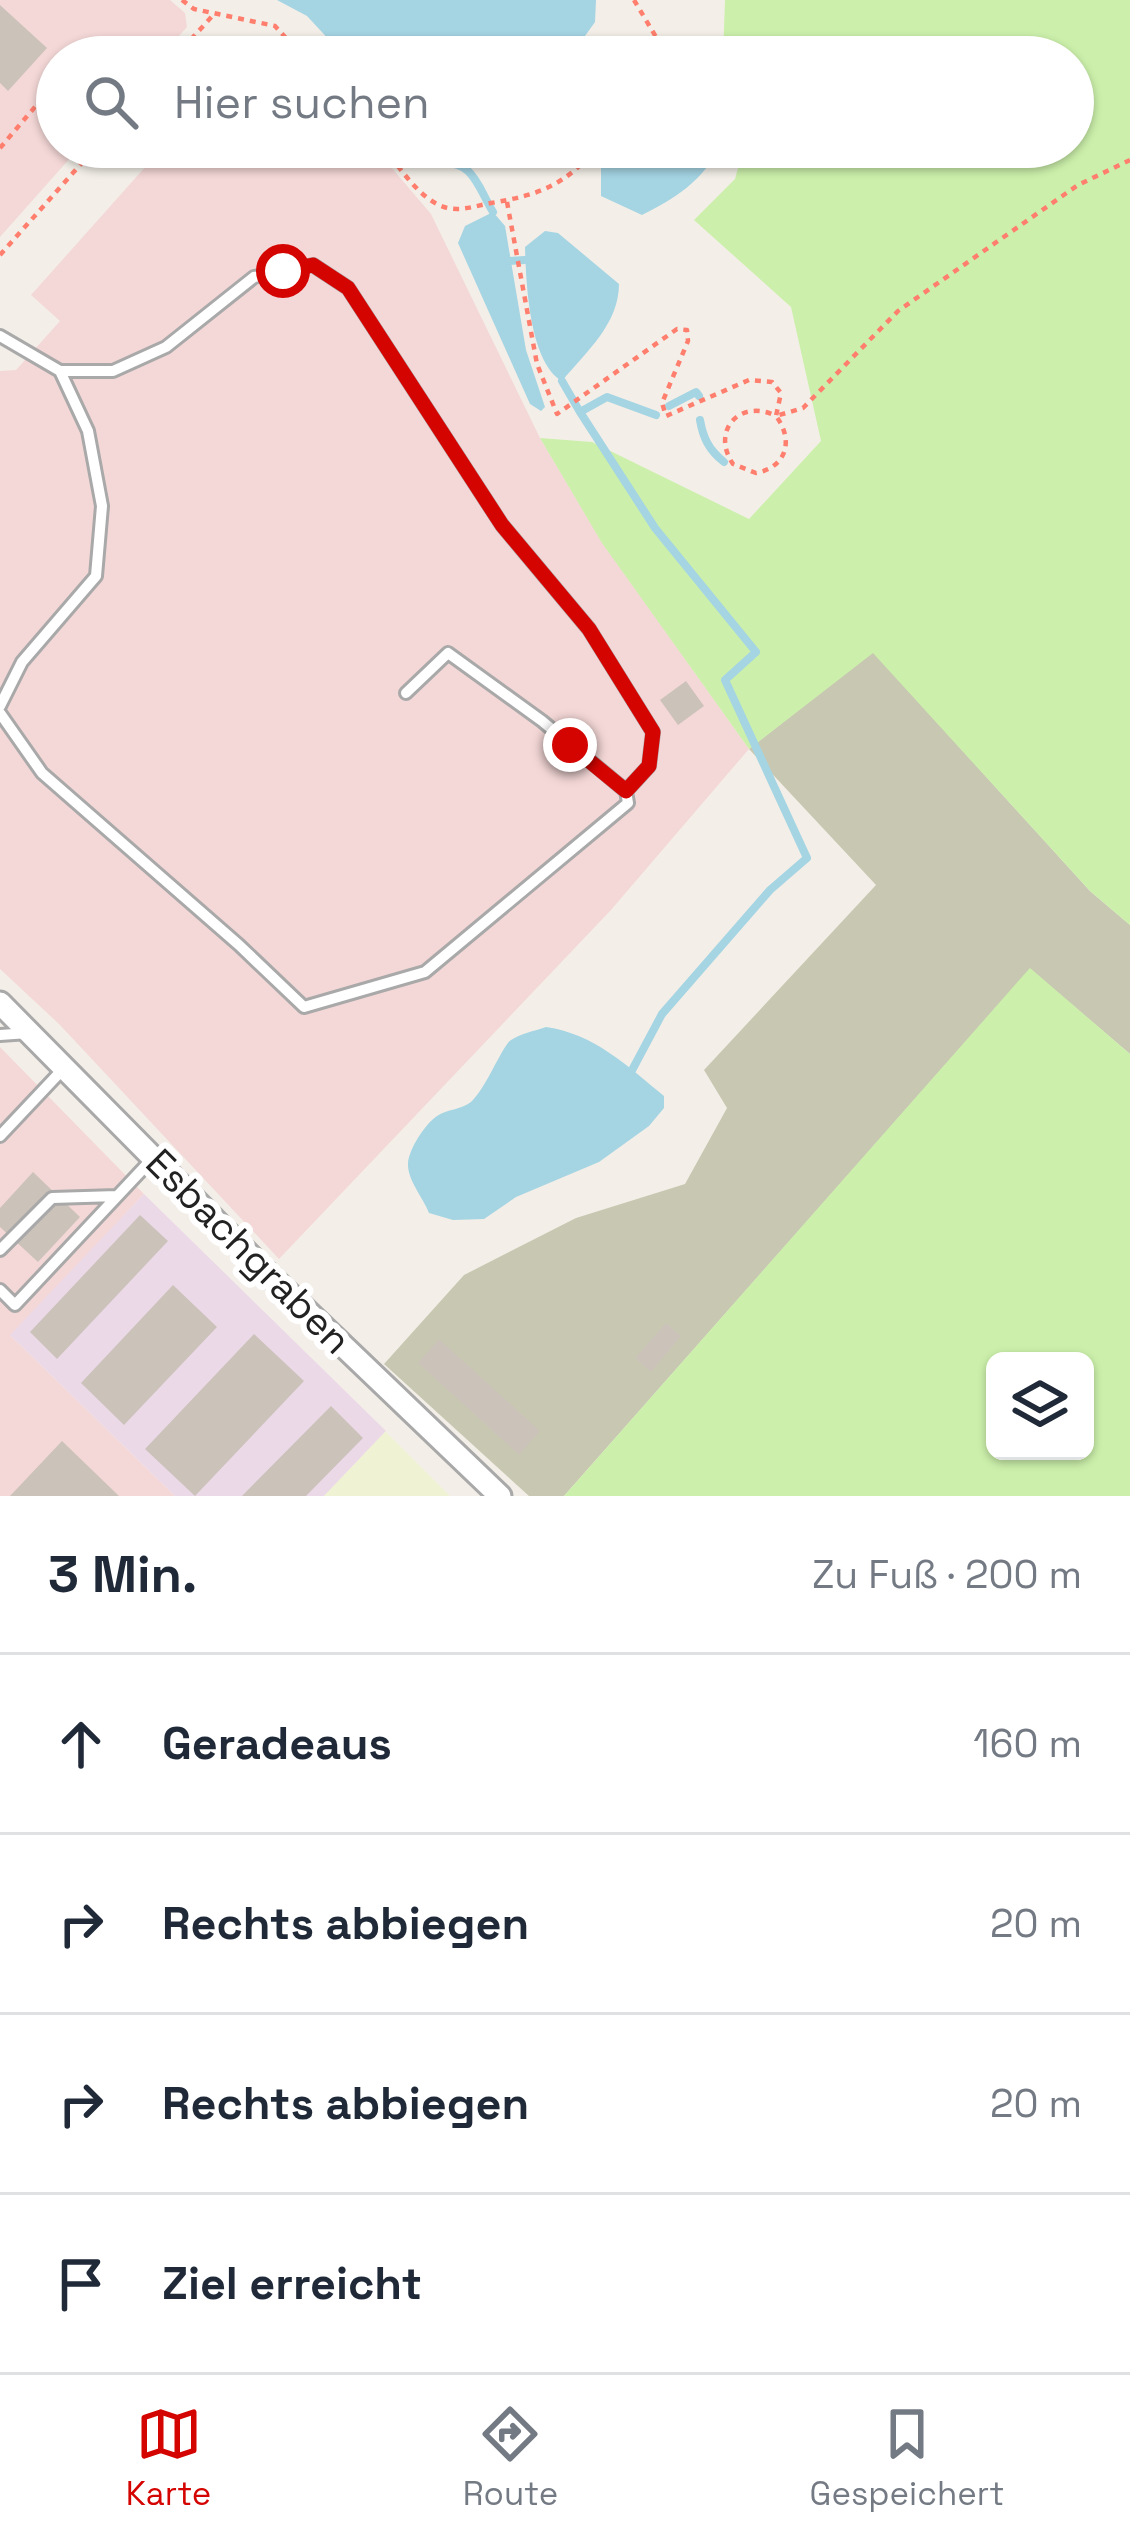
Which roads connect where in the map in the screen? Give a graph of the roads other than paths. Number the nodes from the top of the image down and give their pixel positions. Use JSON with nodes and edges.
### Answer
{"nodes":[{"id":1,"x":0,"y":336,"type":"edge"},
{"id":2,"x":60,"y":371,"type":"junction"},
{"id":3,"x":406,"y":693,"type":"dead end"},
{"id":4,"x":0,"y":709,"type":"edge"},
{"id":5,"x":626,"y":791,"type":"junction"},
{"id":6,"x":0,"y":1003,"type":"edge"},
{"id":7,"x":32,"y":1032,"type":"junction"},
{"id":8,"x":0,"y":1035,"type":"edge"},
{"id":9,"x":65,"y":1067,"type":"junction"},
{"id":10,"x":0,"y":1136,"type":"edge"},
{"id":11,"x":154,"y":1156,"type":"junction"},
{"id":12,"x":117,"y":1196,"type":"junction"},
{"id":13,"x":0,"y":1250,"type":"edge"},
{"id":14,"x":0,"y":1290,"type":"edge"},
{"id":15,"x":500,"y":1496,"type":"edge"}],
"edges":[{"from":1,"to":2,"type":"lane"},
{"from":2,"to":4,"type":"lane"},
{"from":2,"to":5,"type":"lane"},
{"from":3,"to":5,"type":"lane"},
{"from":4,"to":5,"type":"lane"},
{"from":6,"to":7,"type":"street","name":"Esbachgraben"},
{"from":7,"to":8,"type":"lane"},
{"from":7,"to":9,"type":"street","name":"Esbachgraben"},
{"from":9,"to":10,"type":"lane"},
{"from":9,"to":11,"type":"street","name":"Esbachgraben"},
{"from":11,"to":12,"type":"lane"},
{"from":11,"to":15,"type":"street","name":"Esbachgraben"},
{"from":12,"to":13,"type":"lane"},
{"from":12,"to":14,"type":"lane"}]}
